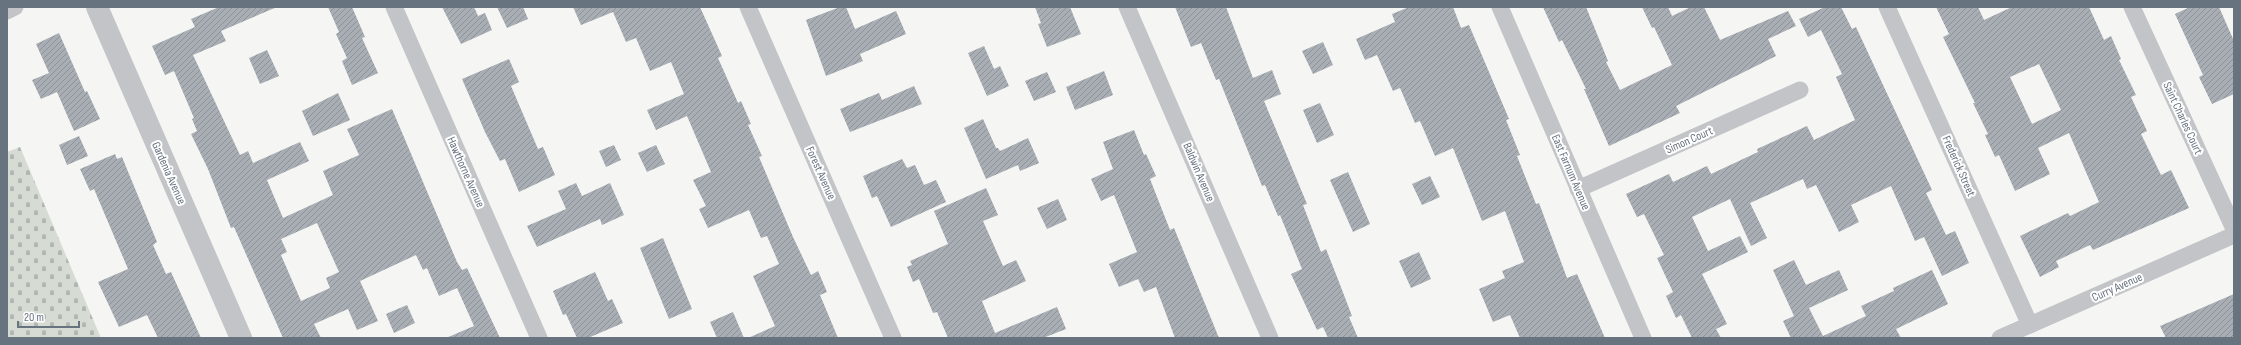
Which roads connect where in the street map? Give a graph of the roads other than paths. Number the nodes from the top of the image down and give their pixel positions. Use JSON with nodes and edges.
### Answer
{"nodes":[{"id":1,"x":15,"y":7,"type":"edge"},
{"id":2,"x":97,"y":7,"type":"edge"},
{"id":3,"x":394,"y":7,"type":"edge"},
{"id":4,"x":748,"y":7,"type":"edge"},
{"id":5,"x":1127,"y":7,"type":"edge"},
{"id":6,"x":1500,"y":7,"type":"edge"},
{"id":7,"x":1887,"y":7,"type":"edge"},
{"id":8,"x":2132,"y":7,"type":"edge"},
{"id":9,"x":7,"y":11,"type":"edge"},
{"id":10,"x":1800,"y":90,"type":"dead end"},
{"id":11,"x":1578,"y":189,"type":"junction"},
{"id":12,"x":2234,"y":229,"type":"edge"},
{"id":13,"x":2234,"y":235,"type":"edge"},
{"id":14,"x":2030,"y":325,"type":"junction"},
{"id":15,"x":241,"y":338,"type":"edge"},
{"id":16,"x":538,"y":338,"type":"edge"},
{"id":17,"x":893,"y":338,"type":"edge"},
{"id":18,"x":1270,"y":338,"type":"edge"},
{"id":19,"x":1643,"y":338,"type":"edge"},
{"id":20,"x":2000,"y":338,"type":"edge"}],
"edges":[{"from":1,"to":9,"type":"street"},
{"from":2,"to":15,"type":"street","name":"Gardenia Avenue"},
{"from":3,"to":16,"type":"street","name":"Hawthorne Avenue"},
{"from":4,"to":17,"type":"street","name":"Forest Avenue"},
{"from":5,"to":18,"type":"street","name":"Baldwin Avenue"},
{"from":6,"to":11,"type":"street","name":"East Farnum Avenue"},
{"from":7,"to":14,"type":"street","name":"Frederick Street"},
{"from":8,"to":12,"type":"street","name":"Saint Charles Court"},
{"from":10,"to":11,"type":"street","name":"Simon Court"},
{"from":11,"to":19,"type":"street","name":"East Farnum Avenue"},
{"from":13,"to":14,"type":"street","name":"Curry Avenue"},
{"from":14,"to":20,"type":"street","name":"Curry Avenue"}]}
